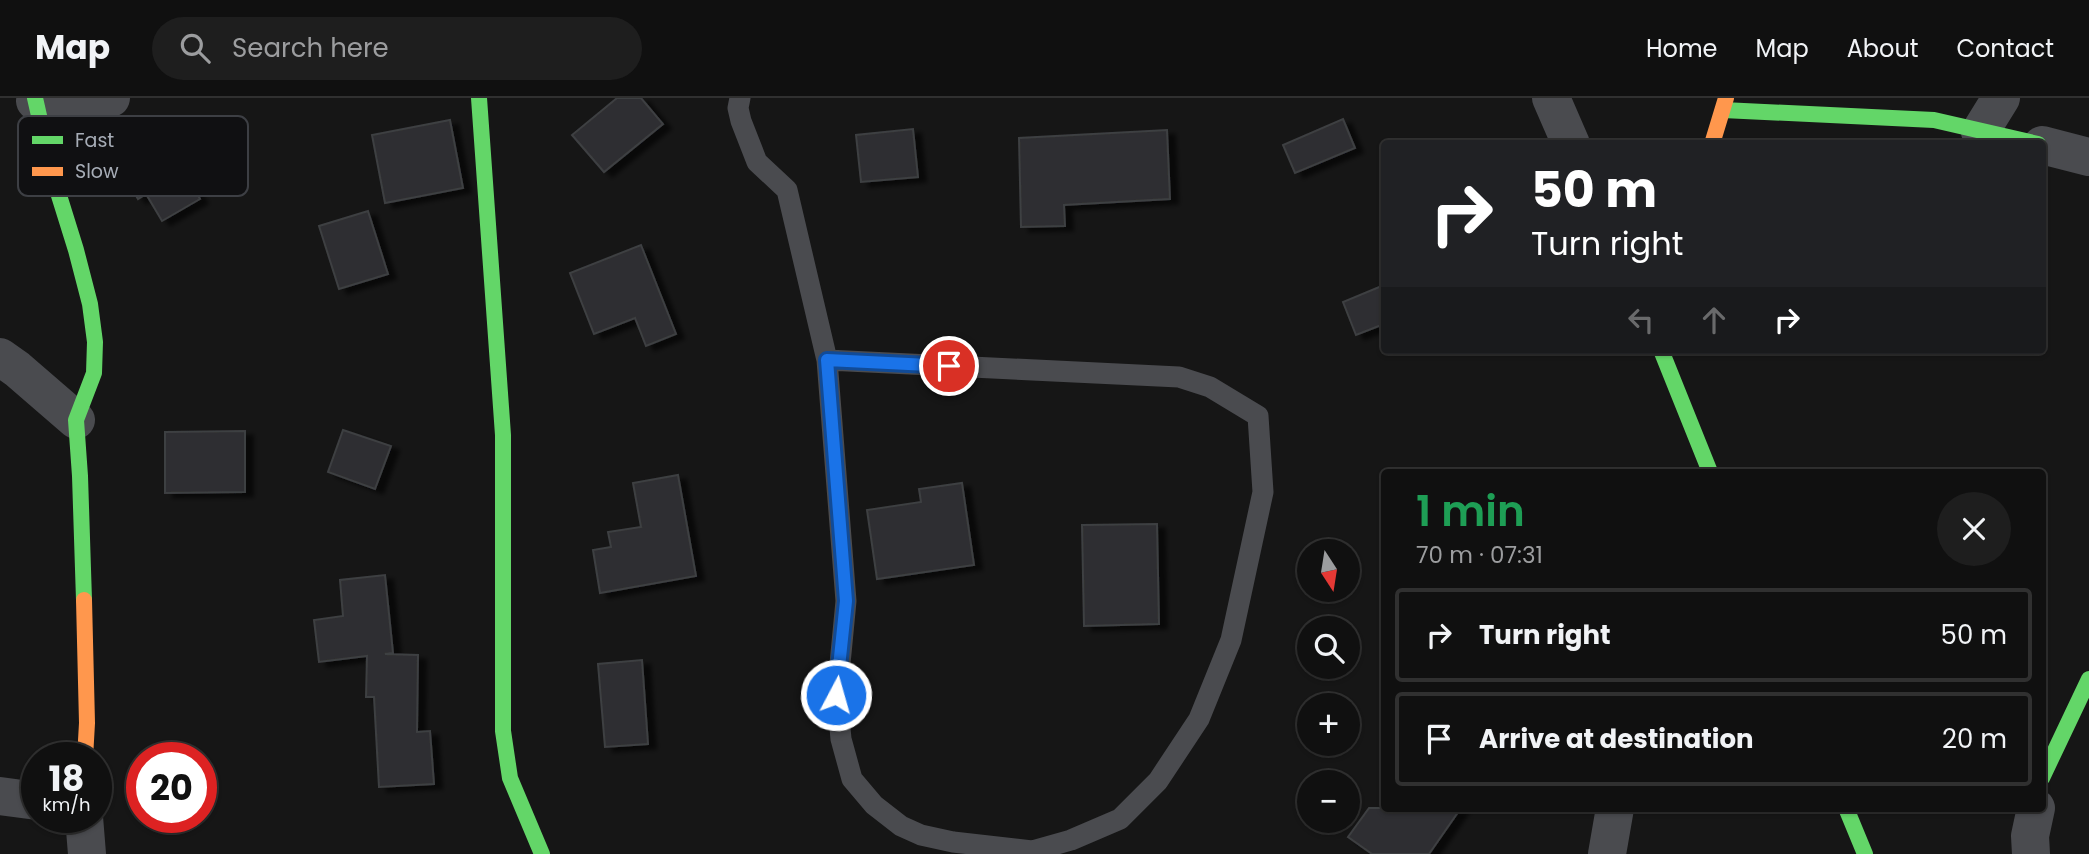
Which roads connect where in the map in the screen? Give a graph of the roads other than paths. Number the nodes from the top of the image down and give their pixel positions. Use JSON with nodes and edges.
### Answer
{"nodes":[{"id":1,"x":111,"y":98,"type":"edge"},
{"id":2,"x":479,"y":98,"type":"edge"},
{"id":3,"x":740,"y":98,"type":"edge"},
{"id":4,"x":1551,"y":98,"type":"edge"},
{"id":5,"x":2001,"y":98,"type":"edge"},
{"id":6,"x":35,"y":99,"type":"edge"},
{"id":7,"x":1724,"y":104,"type":"edge"},
{"id":8,"x":1980,"y":132,"type":"junction"},
{"id":9,"x":1570,"y":140,"type":"edge"},
{"id":10,"x":1713,"y":140,"type":"edge"},
{"id":11,"x":2025,"y":140,"type":"edge"},
{"id":12,"x":2046,"y":146,"type":"edge"},
{"id":13,"x":2089,"y":157,"type":"edge"},
{"id":14,"x":59,"y":196,"type":"edge"},
{"id":15,"x":1663,"y":354,"type":"edge"},
{"id":16,"x":0,"y":357,"type":"edge"},
{"id":17,"x":827,"y":360,"type":"junction"},
{"id":18,"x":76,"y":420,"type":"junction"},
{"id":19,"x":1709,"y":469,"type":"edge"},
{"id":20,"x":2089,"y":679,"type":"edge"},
{"id":21,"x":86,"y":742,"type":"edge"},
{"id":22,"x":2046,"y":770,"type":"edge"},
{"id":23,"x":0,"y":796,"type":"edge"},
{"id":24,"x":21,"y":799,"type":"edge"},
{"id":25,"x":1614,"y":812,"type":"edge"},
{"id":26,"x":1848,"y":812,"type":"edge"},
{"id":27,"x":2035,"y":812,"type":"edge"},
{"id":28,"x":85,"y":833,"type":"edge"},
{"id":29,"x":87,"y":854,"type":"edge"},
{"id":30,"x":542,"y":854,"type":"edge"},
{"id":31,"x":1607,"y":854,"type":"edge"},
{"id":32,"x":1865,"y":854,"type":"edge"},
{"id":33,"x":2031,"y":854,"type":"edge"}],
"edges":[{"from":1,"to":6,"type":"street"},
{"from":2,"to":30,"type":"street"},
{"from":3,"to":17,"type":"lane"},
{"from":4,"to":9,"type":"street"},
{"from":5,"to":8,"type":"street"},
{"from":7,"to":8,"type":"street"},
{"from":7,"to":10,"type":"street"},
{"from":8,"to":11,"type":"street"},
{"from":12,"to":13,"type":"street"},
{"from":14,"to":18,"type":"street"},
{"from":15,"to":19,"type":"street"},
{"from":16,"to":18,"type":"street"},
{"from":17,"to":17,"type":"lane"},
{"from":18,"to":21,"type":"street"},
{"from":20,"to":22,"type":"street"},
{"from":23,"to":24,"type":"street"},
{"from":25,"to":31,"type":"street"},
{"from":26,"to":32,"type":"street"},
{"from":27,"to":33,"type":"street"},
{"from":28,"to":29,"type":"street"}]}
